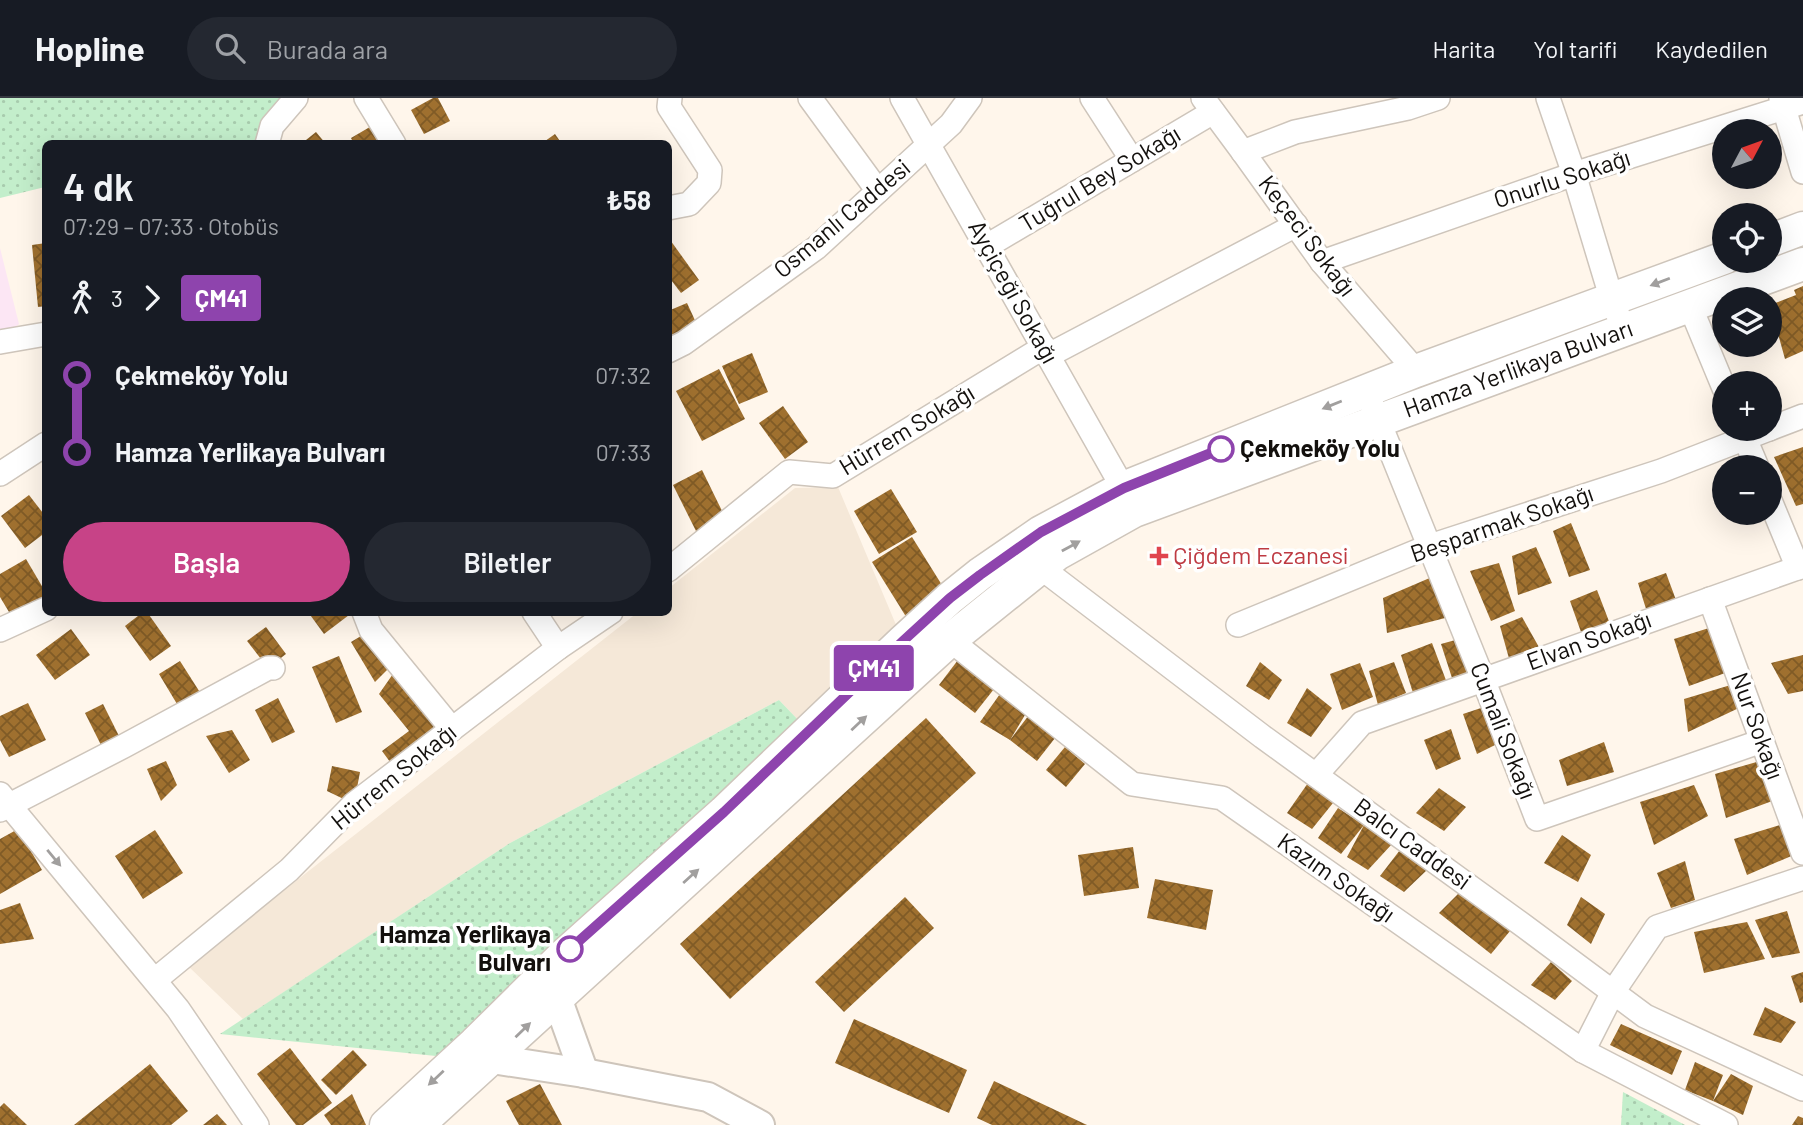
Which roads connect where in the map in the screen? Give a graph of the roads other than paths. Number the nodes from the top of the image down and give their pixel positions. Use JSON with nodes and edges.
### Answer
{"nodes":[{"id":1,"x":296,"y":98,"type":"edge"},
{"id":2,"x":366,"y":98,"type":"edge"},
{"id":3,"x":670,"y":98,"type":"edge"},
{"id":4,"x":810,"y":98,"type":"edge"},
{"id":5,"x":902,"y":98,"type":"edge"},
{"id":6,"x":970,"y":98,"type":"edge"},
{"id":7,"x":1091,"y":98,"type":"edge"},
{"id":8,"x":1438,"y":98,"type":"edge"},
{"id":9,"x":1548,"y":98,"type":"edge"},
{"id":10,"x":1789,"y":103,"type":"edge"},
{"id":11,"x":1208,"y":105,"type":"edge"},
{"id":12,"x":268,"y":140,"type":"edge"},
{"id":13,"x":392,"y":140,"type":"edge"},
{"id":14,"x":930,"y":144,"type":"junction"},
{"id":15,"x":1243,"y":152,"type":"junction"},
{"id":16,"x":1132,"y":160,"type":"junction"},
{"id":17,"x":1803,"y":172,"type":"edge"},
{"id":18,"x":1574,"y":174,"type":"junction"},
{"id":19,"x":878,"y":191,"type":"junction"},
{"id":20,"x":672,"y":207,"type":"edge"},
{"id":21,"x":1296,"y":225,"type":"junction"},
{"id":22,"x":1803,"y":228,"type":"edge"},
{"id":23,"x":1782,"y":236,"type":"edge"},
{"id":24,"x":987,"y":246,"type":"junction"},
{"id":25,"x":1322,"y":262,"type":"junction"},
{"id":26,"x":1712,"y":262,"type":"edge"},
{"id":27,"x":1803,"y":264,"type":"edge"},
{"id":28,"x":1612,"y":300,"type":"junction"},
{"id":29,"x":1690,"y":306,"type":"junction"},
{"id":30,"x":1624,"y":330,"type":"junction"},
{"id":31,"x":42,"y":335,"type":"edge"},
{"id":32,"x":0,"y":342,"type":"edge"},
{"id":33,"x":672,"y":349,"type":"edge"},
{"id":34,"x":1046,"y":351,"type":"junction"},
{"id":35,"x":1416,"y":371,"type":"junction"},
{"id":36,"x":1717,"y":371,"type":"edge"},
{"id":37,"x":1368,"y":391,"type":"junction"},
{"id":38,"x":1803,"y":416,"type":"edge"},
{"id":39,"x":1378,"y":421,"type":"junction"},
{"id":40,"x":1782,"y":424,"type":"edge"},
{"id":41,"x":1726,"y":441,"type":"edge"},
{"id":42,"x":42,"y":447,"type":"edge"},
{"id":43,"x":0,"y":474,"type":"edge"},
{"id":44,"x":1128,"y":499,"type":"junction"},
{"id":45,"x":1781,"y":525,"type":"edge"},
{"id":46,"x":1430,"y":546,"type":"junction"},
{"id":47,"x":672,"y":567,"type":"edge"},
{"id":48,"x":1040,"y":567,"type":"junction"},
{"id":49,"x":1800,"y":567,"type":"edge"},
{"id":50,"x":1710,"y":599,"type":"junction"},
{"id":51,"x":42,"y":611,"type":"edge"},
{"id":52,"x":366,"y":616,"type":"edge"},
{"id":53,"x":537,"y":616,"type":"edge"},
{"id":54,"x":605,"y":616,"type":"edge"},
{"id":55,"x":1238,"y":625,"type":"dead end"},
{"id":56,"x":0,"y":631,"type":"edge"},
{"id":57,"x":950,"y":640,"type":"junction"},
{"id":58,"x":558,"y":648,"type":"junction"},
{"id":59,"x":273,"y":668,"type":"dead end"},
{"id":60,"x":1483,"y":679,"type":"junction"},
{"id":61,"x":452,"y":729,"type":"junction"},
{"id":62,"x":1762,"y":741,"type":"junction"},
{"id":63,"x":1316,"y":775,"type":"junction"},
{"id":64,"x":3,"y":803,"type":"edge"},
{"id":65,"x":1803,"y":853,"type":"edge"},
{"id":66,"x":1803,"y":878,"type":"edge"},
{"id":67,"x":155,"y":980,"type":"junction"},
{"id":68,"x":1612,"y":992,"type":"junction"},
{"id":69,"x":556,"y":998,"type":"junction"},
{"id":70,"x":1583,"y":1051,"type":"junction"},
{"id":71,"x":492,"y":1059,"type":"junction"},
{"id":72,"x":584,"y":1073,"type":"junction"},
{"id":73,"x":1803,"y":1089,"type":"edge"},
{"id":74,"x":257,"y":1125,"type":"edge"},
{"id":75,"x":386,"y":1125,"type":"edge"},
{"id":76,"x":418,"y":1125,"type":"edge"},
{"id":77,"x":760,"y":1125,"type":"edge"},
{"id":78,"x":1726,"y":1125,"type":"edge"}],
"edges":[{"from":1,"to":12,"type":"street"},
{"from":2,"to":13,"type":"street"},
{"from":3,"to":20,"type":"street"},
{"from":4,"to":19,"type":"street"},
{"from":5,"to":14,"type":"street","name":"Ayçiçeği Sokağı"},
{"from":6,"to":14,"type":"street","name":"Osmanlı Caddesi"},
{"from":7,"to":16,"type":"street"},
{"from":8,"to":15,"type":"street"},
{"from":9,"to":18,"type":"street"},
{"from":10,"to":17,"type":"street"},
{"from":10,"to":18,"type":"street","name":"Onurlu Sokağı"},
{"from":11,"to":15,"type":"street","name":"Keçeci Sokağı"},
{"from":11,"to":16,"type":"street","name":"Tuğrul Bey Sokağı"},
{"from":14,"to":19,"type":"street","name":"Osmanlı Caddesi"},
{"from":14,"to":24,"type":"street","name":"Ayçiçeği Sokağı"},
{"from":15,"to":21,"type":"street","name":"Keçeci Sokağı"},
{"from":16,"to":24,"type":"street","name":"Tuğrul Bey Sokağı"},
{"from":18,"to":25,"type":"street","name":"Onurlu Sokağı"},
{"from":18,"to":28,"type":"street"},
{"from":19,"to":33,"type":"street","name":"Osmanlı Caddesi"},
{"from":21,"to":25,"type":"street","name":"Keçeci Sokağı"},
{"from":21,"to":34,"type":"street","name":"Hürrem Sokağı"},
{"from":22,"to":23,"type":"main road"},
{"from":24,"to":34,"type":"street","name":"Ayçiçeği Sokağı"},
{"from":25,"to":35,"type":"street","name":"Keçeci Sokağı"},
{"from":26,"to":28,"type":"main road","name":"Hamza Yerlikaya Bulvarı","one_way":true},
{"from":27,"to":29,"type":"main road","name":"Hamza Yerlikaya Bulvarı"},
{"from":28,"to":30,"type":"street"},
{"from":28,"to":35,"type":"main road","name":"Hamza Yerlikaya Bulvarı"},
{"from":29,"to":30,"type":"main road","name":"Hamza Yerlikaya Bulvarı"},
{"from":29,"to":36,"type":"street"},
{"from":30,"to":39,"type":"main road","name":"Hamza Yerlikaya Bulvarı"},
{"from":31,"to":32,"type":"street"},
{"from":34,"to":44,"type":"street","name":"Ayçiçeği Sokağı"},
{"from":34,"to":47,"type":"street","name":"Hürrem Sokağı"},
{"from":35,"to":37,"type":"main road","name":"Hamza Yerlikaya Bulvarı"},
{"from":37,"to":39,"type":"street","name":"Cumali Sokağı"},
{"from":37,"to":44,"type":"main road","name":"Hamza Yerlikaya Bulvarı","one_way":true},
{"from":38,"to":40,"type":"street","name":"Beşparmak Sokağı"},
{"from":39,"to":44,"type":"main road","name":"Hamza Yerlikaya Bulvarı"},
{"from":39,"to":46,"type":"street","name":"Cumali Sokağı"},
{"from":41,"to":46,"type":"street","name":"Beşparmak Sokağı"},
{"from":42,"to":43,"type":"street"},
{"from":48,"to":44,"type":"main road","name":"Hamza Yerlikaya Bulvarı","one_way":true},
{"from":44,"to":75,"type":"main road","name":"Hamza Yerlikaya Bulvarı","one_way":true},
{"from":45,"to":49,"type":"street"},
{"from":46,"to":55,"type":"street","name":"Beşparmak Sokağı"},
{"from":46,"to":60,"type":"street","name":"Cumali Sokağı"},
{"from":48,"to":57,"type":"main road","name":"Hamza Yerlikaya Bulvarı"},
{"from":48,"to":63,"type":"street","name":"Balcı Caddesi"},
{"from":49,"to":50,"type":"street","name":"Elvan Sokağı"},
{"from":50,"to":60,"type":"street","name":"Elvan Sokağı"},
{"from":50,"to":62,"type":"street","name":"Nur Sokağı"},
{"from":51,"to":56,"type":"street"},
{"from":52,"to":61,"type":"street"},
{"from":53,"to":58,"type":"street"},
{"from":54,"to":58,"type":"street","name":"Hürrem Sokağı"},
{"from":69,"to":57,"type":"main road","name":"Hamza Yerlikaya Bulvarı","one_way":true},
{"from":57,"to":70,"type":"street","name":"Kazım Sokağı"},
{"from":58,"to":61,"type":"street","name":"Hürrem Sokağı"},
{"from":59,"to":64,"type":"street"},
{"from":60,"to":62,"type":"street","name":"Cumali Sokağı"},
{"from":60,"to":63,"type":"street","name":"Elvan Sokağı"},
{"from":61,"to":67,"type":"street","name":"Hürrem Sokağı"},
{"from":62,"to":65,"type":"street","name":"Nur Sokağı"},
{"from":63,"to":68,"type":"street","name":"Balcı Caddesi"},
{"from":64,"to":67,"type":"street","one_way":true},
{"from":66,"to":68,"type":"street"},
{"from":67,"to":74,"type":"street"},
{"from":68,"to":70,"type":"street"},
{"from":68,"to":73,"type":"street","name":"Balcı Caddesi"},
{"from":71,"to":69,"type":"main road","name":"Hamza Yerlikaya Bulvarı","one_way":true},
{"from":69,"to":72,"type":"street"},
{"from":70,"to":78,"type":"street","name":"Kazım Sokağı"},
{"from":71,"to":72,"type":"street"},
{"from":71,"to":76,"type":"main road","name":"Hamza Yerlikaya Bulvarı"},
{"from":72,"to":77,"type":"street"}]}
